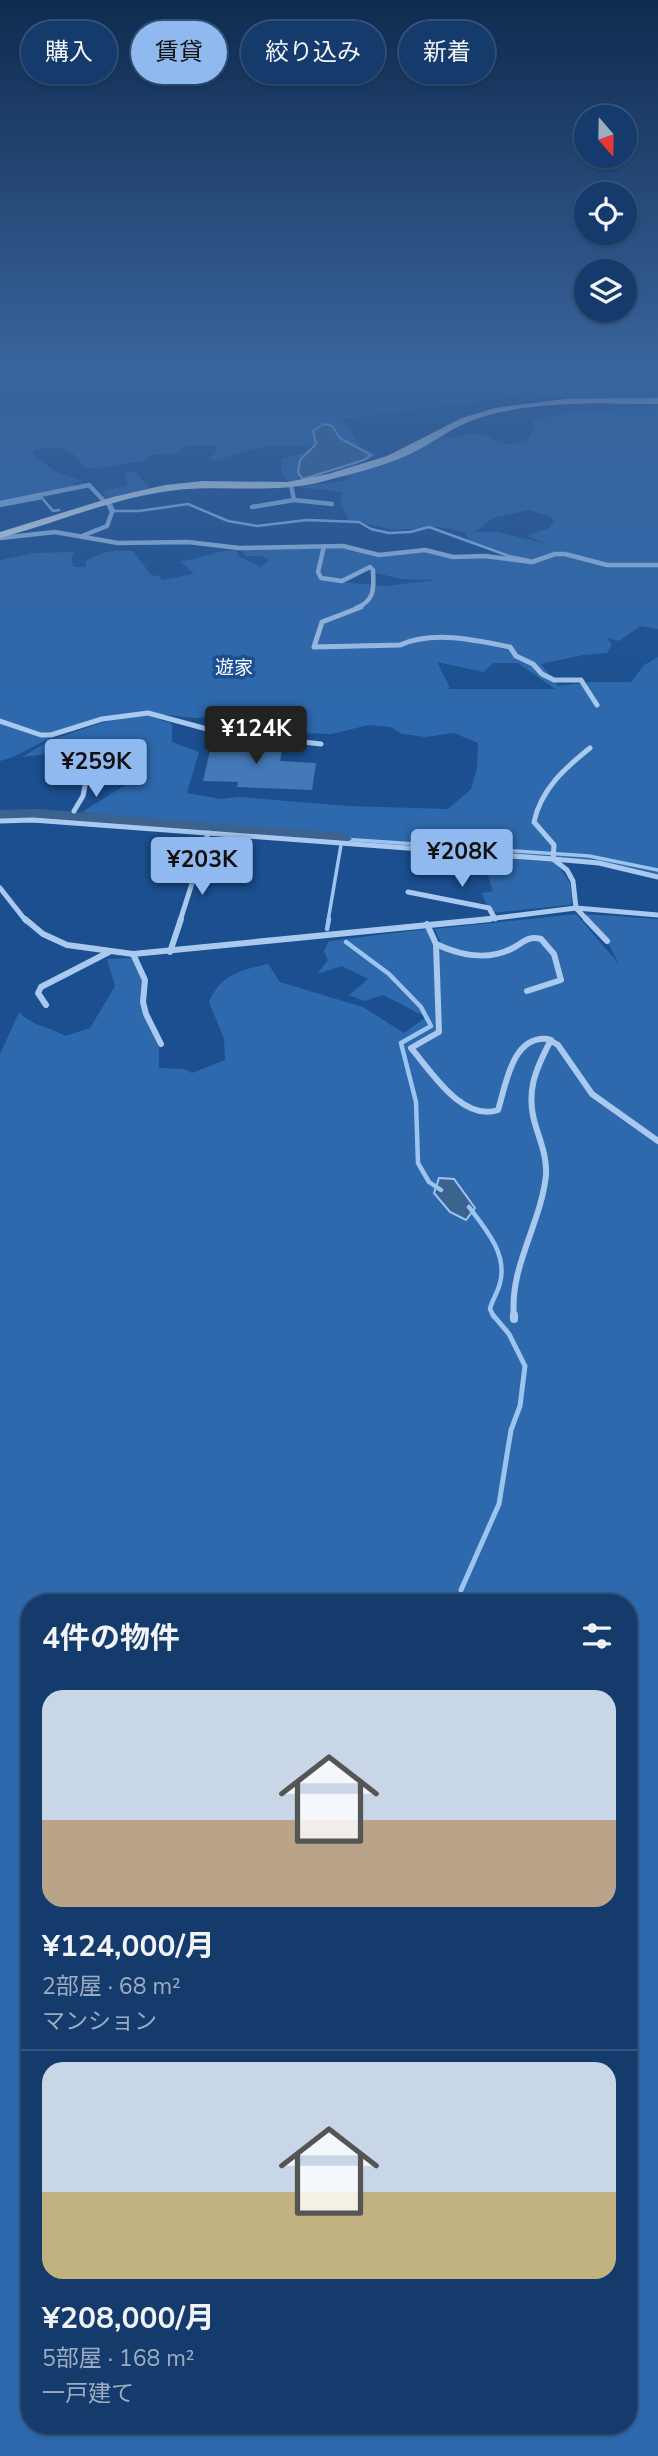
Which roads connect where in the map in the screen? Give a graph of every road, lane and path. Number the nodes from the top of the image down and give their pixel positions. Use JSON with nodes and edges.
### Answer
{"nodes":[{"id":1,"x":324,"y":476,"type":"edge"},
{"id":2,"x":291,"y":485,"type":"junction"},
{"id":3,"x":294,"y":500,"type":"junction"},
{"id":4,"x":105,"y":501,"type":"junction"},
{"id":5,"x":0,"y":503,"type":"edge"},
{"id":6,"x":332,"y":504,"type":"dead end"},
{"id":7,"x":251,"y":508,"type":"dead end"},
{"id":8,"x":80,"y":536,"type":"junction"},
{"id":9,"x":0,"y":537,"type":"edge"},
{"id":10,"x":324,"y":546,"type":"junction"},
{"id":11,"x":658,"y":565,"type":"edge"},
{"id":12,"x":597,"y":705,"type":"dead end"},
{"id":13,"x":0,"y":721,"type":"edge"},
{"id":14,"x":321,"y":744,"type":"dead end"},
{"id":15,"x":590,"y":748,"type":"dead end"},
{"id":16,"x":88,"y":776,"type":"dead end"},
{"id":17,"x":74,"y":811,"type":"dead end"},
{"id":18,"x":0,"y":821,"type":"edge"},
{"id":19,"x":208,"y":834,"type":"junction"},
{"id":20,"x":553,"y":858,"type":"junction"},
{"id":21,"x":658,"y":877,"type":"edge"},
{"id":22,"x":0,"y":888,"type":"edge"},
{"id":23,"x":408,"y":892,"type":"dead end"},
{"id":24,"x":3,"y":896,"type":"edge"},
{"id":25,"x":576,"y":908,"type":"junction"},
{"id":26,"x":658,"y":915,"type":"edge"},
{"id":27,"x":495,"y":919,"type":"junction"},
{"id":28,"x":427,"y":924,"type":"junction"},
{"id":29,"x":607,"y":941,"type":"dead end"},
{"id":30,"x":436,"y":944,"type":"junction"},
{"id":31,"x":110,"y":952,"type":"junction"},
{"id":32,"x":170,"y":952,"type":"junction"},
{"id":33,"x":134,"y":954,"type":"junction"},
{"id":34,"x":527,"y":991,"type":"dead end"},
{"id":35,"x":46,"y":1005,"type":"dead end"},
{"id":36,"x":551,"y":1040,"type":"junction"},
{"id":37,"x":161,"y":1044,"type":"dead end"},
{"id":38,"x":658,"y":1140,"type":"edge"},
{"id":39,"x":514,"y":1319,"type":"dead end"}],
"edges":[{"from":1,"to":2,"type":"main road"},
{"from":2,"to":3,"type":"street"},
{"from":2,"to":4,"type":"main road"},
{"from":3,"to":6,"type":"street"},
{"from":3,"to":7,"type":"street"},
{"from":4,"to":5,"type":"street"},
{"from":4,"to":8,"type":"street"},
{"from":4,"to":9,"type":"main road"},
{"from":8,"to":9,"type":"street"},
{"from":8,"to":10,"type":"street"},
{"from":10,"to":11,"type":"street"},
{"from":10,"to":12,"type":"street"},
{"from":13,"to":14,"type":"street"},
{"from":15,"to":20,"type":"street"},
{"from":16,"to":17,"type":"street"},
{"from":18,"to":19,"type":"street"},
{"from":19,"to":20,"type":"street"},
{"from":19,"to":32,"type":"street"},
{"from":20,"to":21,"type":"street"},
{"from":20,"to":25,"type":"street"},
{"from":22,"to":24,"type":"street"},
{"from":23,"to":27,"type":"street"},
{"from":24,"to":31,"type":"street"},
{"from":25,"to":26,"type":"street"},
{"from":25,"to":27,"type":"street"},
{"from":25,"to":29,"type":"street"},
{"from":27,"to":28,"type":"street"},
{"from":28,"to":30,"type":"street"},
{"from":28,"to":32,"type":"street"},
{"from":30,"to":34,"type":"street"},
{"from":30,"to":36,"type":"street"},
{"from":31,"to":33,"type":"street"},
{"from":31,"to":35,"type":"street"},
{"from":32,"to":33,"type":"street"},
{"from":33,"to":37,"type":"street"},
{"from":36,"to":38,"type":"street"},
{"from":36,"to":39,"type":"street"}]}
